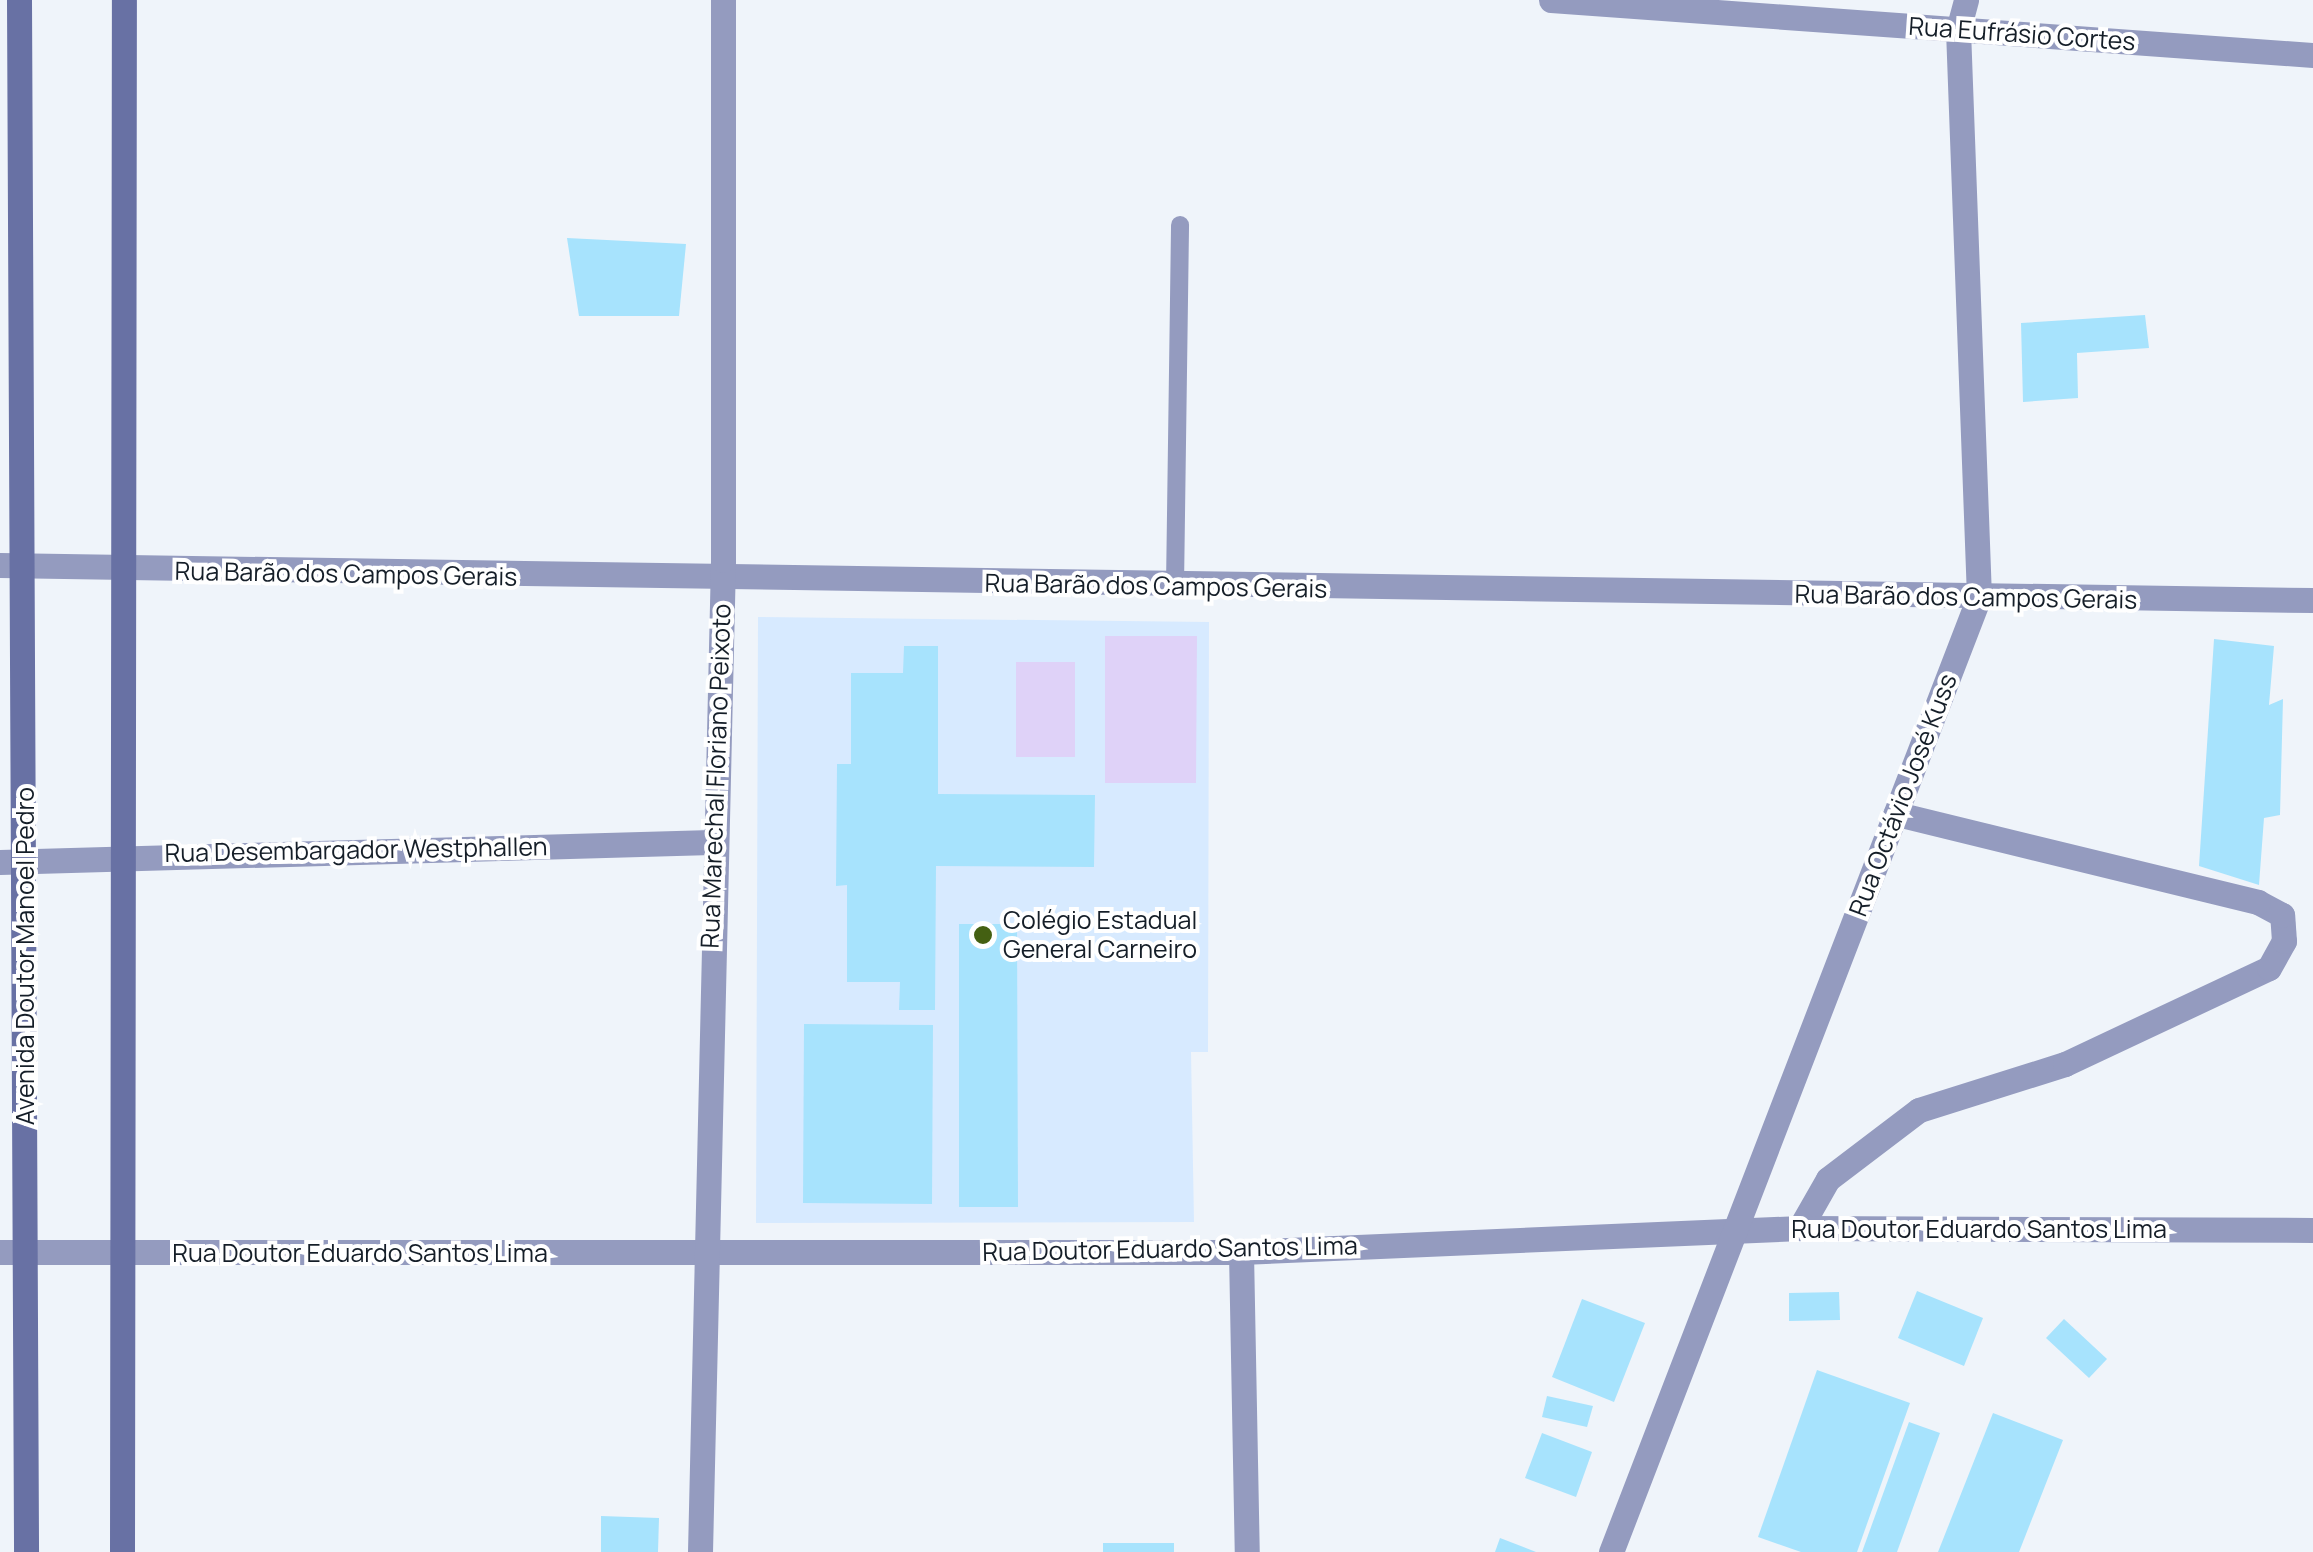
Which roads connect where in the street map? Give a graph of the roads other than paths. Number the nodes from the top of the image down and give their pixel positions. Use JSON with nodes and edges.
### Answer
{"nodes":[{"id":1,"x":18,"y":0,"type":"edge"},
{"id":2,"x":124,"y":0,"type":"edge"},
{"id":3,"x":723,"y":0,"type":"edge"},
{"id":4,"x":1550,"y":0,"type":"edge"},
{"id":5,"x":1966,"y":0,"type":"edge"},
{"id":6,"x":1958,"y":30,"type":"junction"},
{"id":7,"x":2313,"y":56,"type":"edge"},
{"id":8,"x":1180,"y":226,"type":"dead end"},
{"id":9,"x":9,"y":564,"type":"edge"},
{"id":10,"x":124,"y":571,"type":"junction"},
{"id":11,"x":723,"y":579,"type":"junction"},
{"id":12,"x":1175,"y":586,"type":"junction"},
{"id":13,"x":1979,"y":597,"type":"junction"},
{"id":14,"x":2313,"y":600,"type":"edge"},
{"id":15,"x":1896,"y":814,"type":"junction"},
{"id":16,"x":712,"y":842,"type":"junction"},
{"id":17,"x":123,"y":855,"type":"junction"},
{"id":18,"x":26,"y":860,"type":"junction"},
{"id":19,"x":0,"y":862,"type":"edge"},
{"id":20,"x":1800,"y":1228,"type":"junction"},
{"id":21,"x":2313,"y":1230,"type":"edge"},
{"id":22,"x":1732,"y":1231,"type":"junction"},
{"id":23,"x":0,"y":1252,"type":"edge"},
{"id":24,"x":26,"y":1252,"type":"junction"},
{"id":25,"x":1241,"y":1252,"type":"junction"},
{"id":26,"x":705,"y":1253,"type":"junction"},
{"id":27,"x":122,"y":1254,"type":"junction"},
{"id":28,"x":26,"y":1552,"type":"edge"},
{"id":29,"x":122,"y":1552,"type":"edge"},
{"id":30,"x":700,"y":1552,"type":"edge"},
{"id":31,"x":1247,"y":1552,"type":"edge"},
{"id":32,"x":1610,"y":1552,"type":"edge"}],
"edges":[{"from":1,"to":9,"type":"main road","name":"Avenida Doutor Manoel Pedro"},
{"from":2,"to":10,"type":"main road"},
{"from":3,"to":11,"type":"street","name":"Rua Marechal Floriano Peixoto"},
{"from":4,"to":6,"type":"street","name":"Rua Eufrásio Cortes"},
{"from":5,"to":6,"type":"street","name":"Rua Octávio José Kuss"},
{"from":6,"to":7,"type":"street","name":"Rua Eufrásio Cortes"},
{"from":6,"to":13,"type":"street","name":"Rua Octávio José Kuss"},
{"from":8,"to":12,"type":"lane"},
{"from":9,"to":10,"type":"street","name":"Rua Barão dos Campos Gerais"},
{"from":9,"to":18,"type":"main road","name":"Avenida Doutor Manoel Pedro"},
{"from":10,"to":11,"type":"street","name":"Rua Barão dos Campos Gerais"},
{"from":10,"to":17,"type":"main road"},
{"from":11,"to":12,"type":"street","name":"Rua Barão dos Campos Gerais"},
{"from":11,"to":16,"type":"street","name":"Rua Marechal Floriano Peixoto"},
{"from":12,"to":13,"type":"street","name":"Rua Barão dos Campos Gerais"},
{"from":13,"to":14,"type":"street","name":"Rua Barão dos Campos Gerais"},
{"from":13,"to":15,"type":"street","name":"Rua Octávio José Kuss"},
{"from":15,"to":20,"type":"street"},
{"from":15,"to":22,"type":"street","name":"Rua Octávio José Kuss"},
{"from":16,"to":17,"type":"street","name":"Rua Desembargador Westphallen"},
{"from":16,"to":26,"type":"street","name":"Rua Marechal Floriano Peixoto"},
{"from":17,"to":18,"type":"street","name":"Rua Desembargador Westphallen"},
{"from":17,"to":27,"type":"main road"},
{"from":18,"to":19,"type":"street","name":"Rua Desembargador Westphallen"},
{"from":18,"to":24,"type":"main road","name":"Avenida Doutor Manoel Pedro"},
{"from":20,"to":21,"type":"street","name":"Rua Doutor Eduardo Santos Lima"},
{"from":20,"to":22,"type":"street","name":"Rua Doutor Eduardo Santos Lima"},
{"from":22,"to":25,"type":"street","name":"Rua Doutor Eduardo Santos Lima"},
{"from":22,"to":32,"type":"street","name":"Rua Octávio José Kuss"},
{"from":23,"to":24,"type":"street","name":"Rua Doutor Eduardo Santos Lima"},
{"from":24,"to":27,"type":"street","name":"Rua Doutor Eduardo Santos Lima"},
{"from":24,"to":28,"type":"main road","name":"Avenida Doutor Manoel Pedro"},
{"from":25,"to":26,"type":"street","name":"Rua Doutor Eduardo Santos Lima"},
{"from":25,"to":31,"type":"street"},
{"from":26,"to":27,"type":"street","name":"Rua Doutor Eduardo Santos Lima"},
{"from":26,"to":30,"type":"street","name":"Rua Marechal Floriano Peixoto"},
{"from":27,"to":29,"type":"main road"}]}
